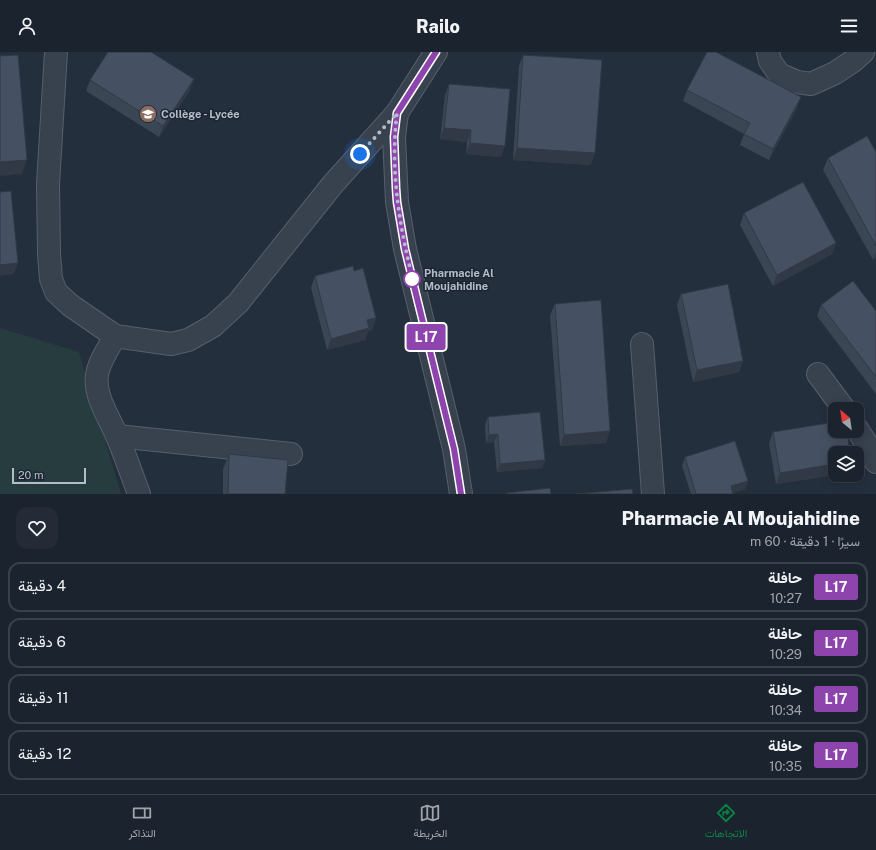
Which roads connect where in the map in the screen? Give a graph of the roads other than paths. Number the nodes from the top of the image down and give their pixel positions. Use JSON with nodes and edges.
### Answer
{"nodes":[{"id":1,"x":56,"y":52,"type":"edge"},
{"id":2,"x":436,"y":52,"type":"edge"},
{"id":3,"x":768,"y":52,"type":"edge"},
{"id":4,"x":863,"y":52,"type":"edge"},
{"id":5,"x":397,"y":113,"type":"junction"},
{"id":6,"x":115,"y":336,"type":"junction"},
{"id":7,"x":642,"y":344,"type":"dead end"},
{"id":8,"x":818,"y":374,"type":"dead end"},
{"id":9,"x":839,"y":402,"type":"edge"},
{"id":10,"x":117,"y":436,"type":"junction"},
{"id":11,"x":863,"y":438,"type":"edge"},
{"id":12,"x":291,"y":454,"type":"dead end"},
{"id":13,"x":876,"y":462,"type":"edge"},
{"id":14,"x":139,"y":494,"type":"edge"},
{"id":15,"x":461,"y":494,"type":"edge"},
{"id":16,"x":654,"y":494,"type":"edge"}],
"edges":[{"from":1,"to":6,"type":"street"},
{"from":2,"to":5,"type":"street"},
{"from":3,"to":4,"type":"street"},
{"from":5,"to":6,"type":"street"},
{"from":5,"to":15,"type":"street"},
{"from":6,"to":10,"type":"street"},
{"from":7,"to":16,"type":"street"},
{"from":8,"to":9,"type":"street"},
{"from":10,"to":12,"type":"street"},
{"from":10,"to":14,"type":"street"},
{"from":11,"to":13,"type":"street"}]}
